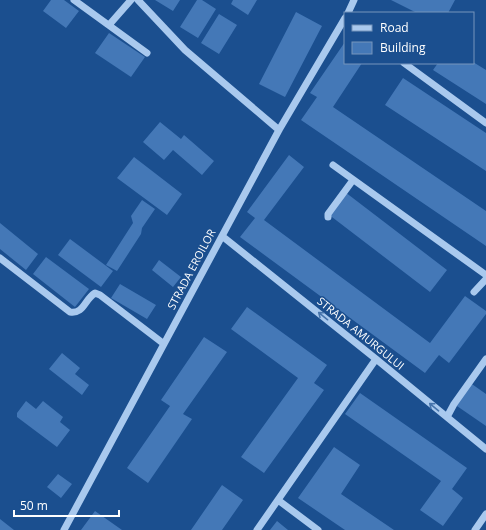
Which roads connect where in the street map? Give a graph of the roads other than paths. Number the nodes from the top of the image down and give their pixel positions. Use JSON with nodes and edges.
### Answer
{"nodes":[{"id":1,"x":74,"y":0,"type":"edge"},
{"id":2,"x":131,"y":0,"type":"edge"},
{"id":3,"x":138,"y":0,"type":"edge"},
{"id":4,"x":354,"y":0,"type":"edge"},
{"id":5,"x":348,"y":12,"type":"edge"},
{"id":6,"x":344,"y":21,"type":"edge"},
{"id":7,"x":109,"y":25,"type":"junction"},
{"id":8,"x":147,"y":53,"type":"dead end"},
{"id":9,"x":405,"y":64,"type":"edge"},
{"id":10,"x":486,"y":123,"type":"edge"},
{"id":11,"x":279,"y":130,"type":"junction"},
{"id":12,"x":333,"y":165,"type":"dead end"},
{"id":13,"x":354,"y":180,"type":"junction"},
{"id":14,"x":328,"y":217,"type":"dead end"},
{"id":15,"x":222,"y":236,"type":"junction"},
{"id":16,"x":0,"y":258,"type":"edge"},
{"id":17,"x":486,"y":275,"type":"edge"},
{"id":18,"x":486,"y":279,"type":"edge"},
{"id":19,"x":474,"y":292,"type":"dead end"},
{"id":20,"x":164,"y":344,"type":"junction"},
{"id":21,"x":376,"y":359,"type":"junction"},
{"id":22,"x":486,"y":359,"type":"edge"},
{"id":23,"x":447,"y":417,"type":"junction"},
{"id":24,"x":486,"y":449,"type":"edge"},
{"id":25,"x":278,"y":500,"type":"junction"},
{"id":26,"x":486,"y":514,"type":"edge"},
{"id":27,"x":64,"y":530,"type":"edge"},
{"id":28,"x":257,"y":530,"type":"edge"},
{"id":29,"x":318,"y":530,"type":"edge"},
{"id":30,"x":475,"y":530,"type":"edge"}],
"edges":[{"from":1,"to":7,"type":"street"},
{"from":2,"to":7,"type":"street"},
{"from":3,"to":11,"type":"street"},
{"from":4,"to":5,"type":"street"},
{"from":6,"to":11,"type":"street","name":"STRADA EROILOR"},
{"from":7,"to":8,"type":"street"},
{"from":9,"to":10,"type":"street"},
{"from":11,"to":15,"type":"street","name":"STRADA EROILOR"},
{"from":12,"to":13,"type":"street"},
{"from":13,"to":14,"type":"street"},
{"from":13,"to":17,"type":"street"},
{"from":15,"to":20,"type":"street","name":"STRADA EROILOR"},
{"from":21,"to":15,"type":"street","name":"STRADA AMURGULUI","one_way":true},
{"from":16,"to":20,"type":"street"},
{"from":18,"to":19,"type":"street"},
{"from":20,"to":27,"type":"street","name":"STRADA EROILOR"},
{"from":23,"to":21,"type":"street","name":"STRADA AMURGULUI","one_way":true},
{"from":21,"to":25,"type":"street"},
{"from":22,"to":23,"type":"street"},
{"from":23,"to":24,"type":"street","name":"STRADA AMURGULUI"},
{"from":25,"to":28,"type":"street"},
{"from":25,"to":29,"type":"street"},
{"from":26,"to":30,"type":"street"}]}
